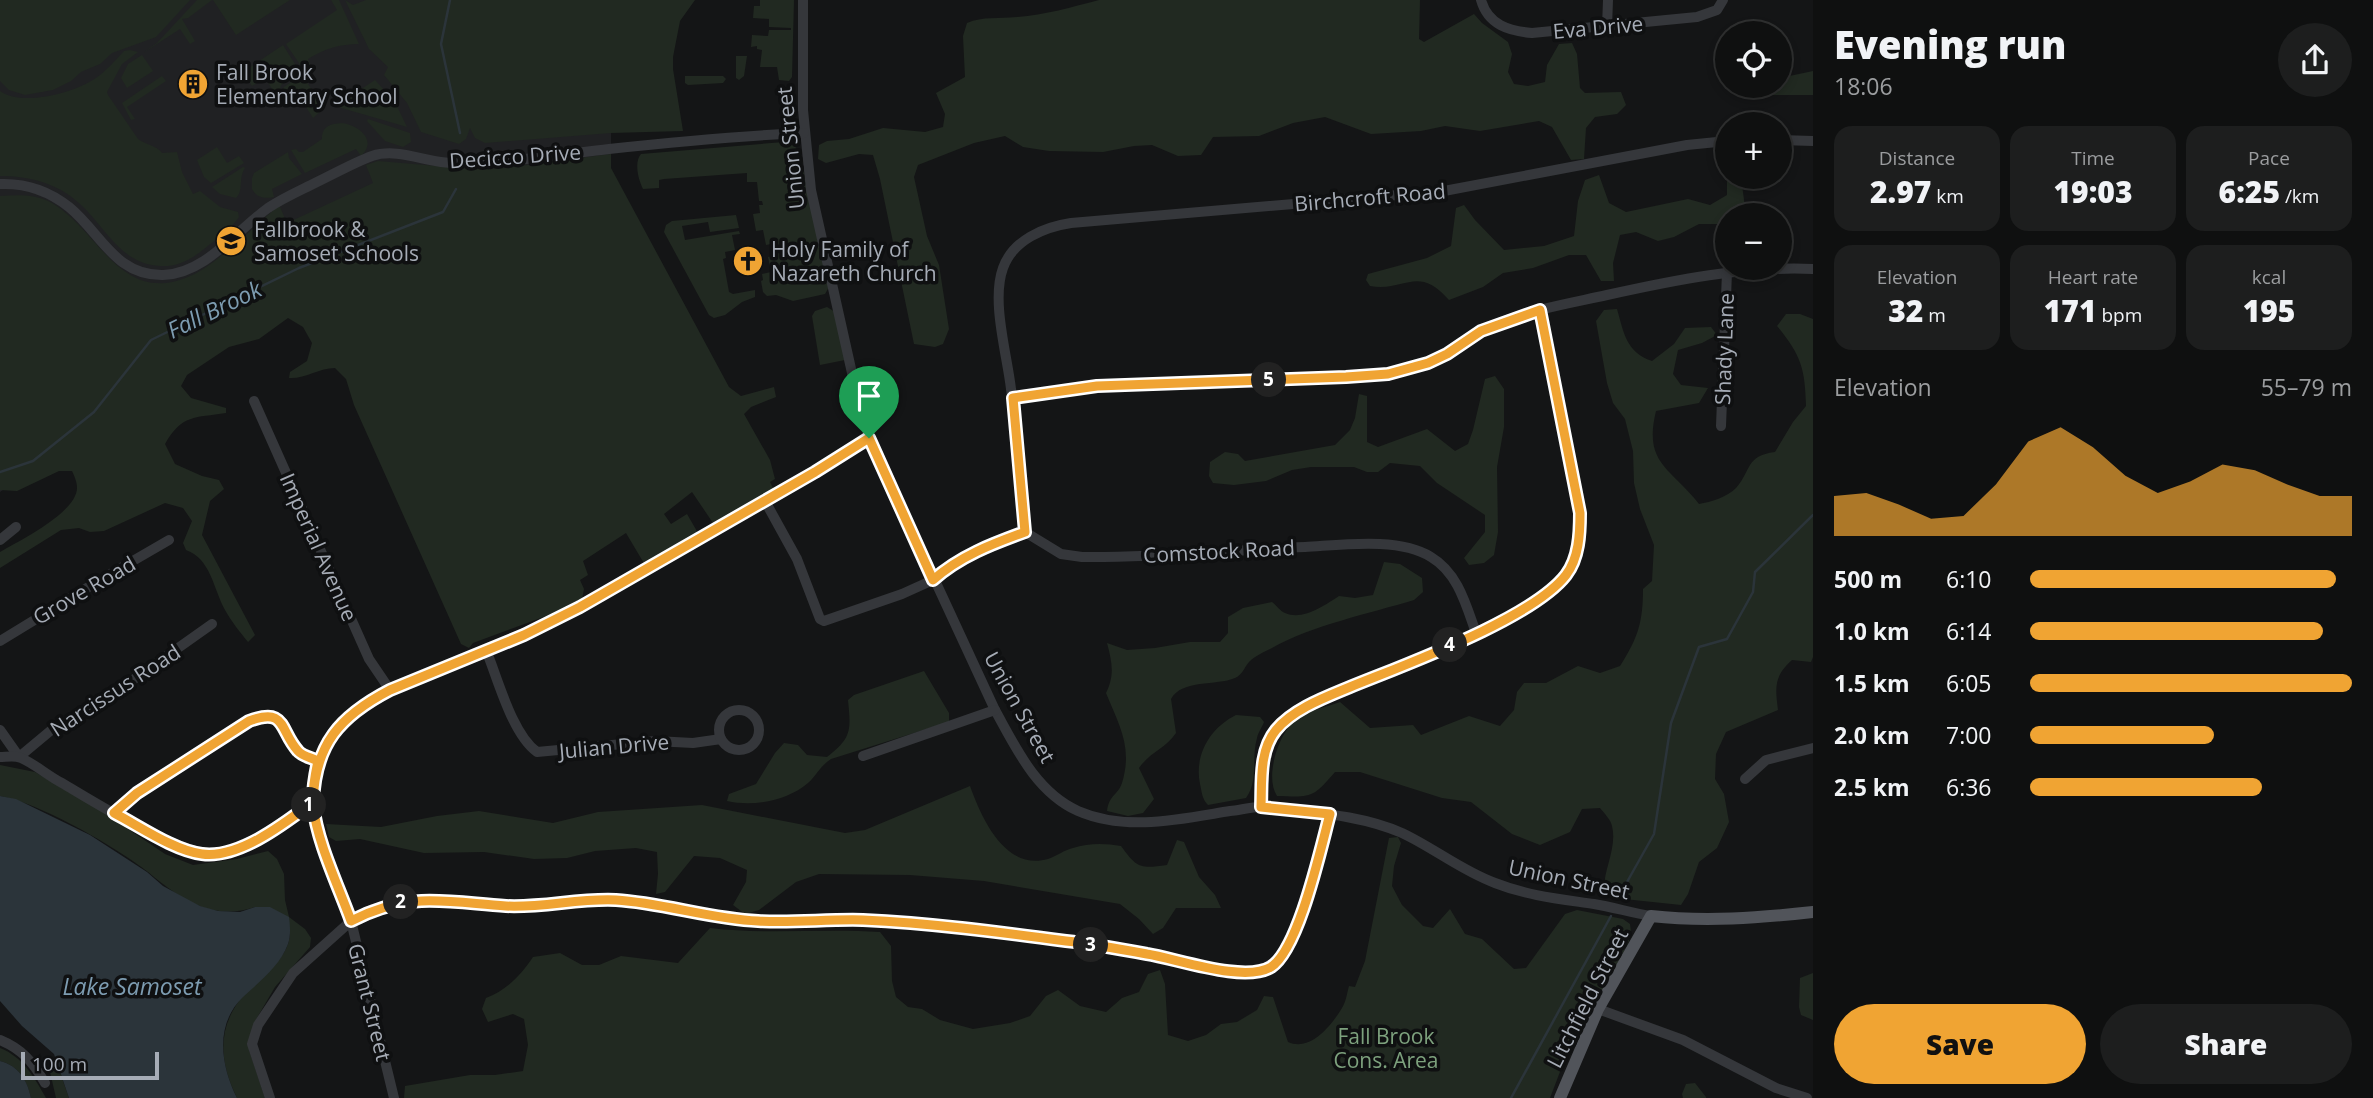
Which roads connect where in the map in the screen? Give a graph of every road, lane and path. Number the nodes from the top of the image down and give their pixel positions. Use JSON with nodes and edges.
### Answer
{"nodes":[{"id":1,"x":803,"y":0,"type":"edge"},
{"id":2,"x":1481,"y":0,"type":"edge"},
{"id":3,"x":1608,"y":0,"type":"edge"},
{"id":4,"x":1723,"y":0,"type":"edge"},
{"id":5,"x":1607,"y":27,"type":"junction"},
{"id":6,"x":804,"y":133,"type":"junction"},
{"id":7,"x":1792,"y":140,"type":"edge"},
{"id":8,"x":1813,"y":141,"type":"edge"},
{"id":9,"x":1715,"y":142,"type":"edge"},
{"id":10,"x":0,"y":184,"type":"edge"},
{"id":11,"x":1792,"y":268,"type":"edge"},
{"id":12,"x":1813,"y":269,"type":"edge"},
{"id":13,"x":1715,"y":274,"type":"edge"},
{"id":14,"x":1727,"y":280,"type":"edge"},
{"id":15,"x":1540,"y":310,"type":"junction"},
{"id":16,"x":1013,"y":398,"type":"junction"},
{"id":17,"x":254,"y":401,"type":"dead end"},
{"id":18,"x":1721,"y":426,"type":"dead end"},
{"id":19,"x":869,"y":438,"type":"junction"},
{"id":20,"x":765,"y":501,"type":"junction"},
{"id":21,"x":16,"y":527,"type":"dead end"},
{"id":22,"x":1025,"y":532,"type":"junction"},
{"id":23,"x":0,"y":540,"type":"edge"},
{"id":24,"x":169,"y":540,"type":"dead end"},
{"id":25,"x":933,"y":580,"type":"junction"},
{"id":26,"x":212,"y":624,"type":"dead end"},
{"id":27,"x":1476,"y":633,"type":"junction"},
{"id":28,"x":0,"y":641,"type":"edge"},
{"id":29,"x":486,"y":650,"type":"junction"},
{"id":30,"x":390,"y":690,"type":"junction"},
{"id":31,"x":995,"y":710,"type":"junction"},
{"id":32,"x":0,"y":730,"type":"edge"},
{"id":33,"x":721,"y":739,"type":"junction"},
{"id":34,"x":1813,"y":748,"type":"edge"},
{"id":35,"x":863,"y":756,"type":"dead end"},
{"id":36,"x":0,"y":757,"type":"edge"},
{"id":37,"x":19,"y":757,"type":"junction"},
{"id":38,"x":318,"y":761,"type":"junction"},
{"id":39,"x":1745,"y":779,"type":"dead end"},
{"id":40,"x":313,"y":802,"type":"junction"},
{"id":41,"x":1261,"y":807,"type":"junction"},
{"id":42,"x":114,"y":813,"type":"junction"},
{"id":43,"x":1330,"y":814,"type":"junction"},
{"id":44,"x":1813,"y":912,"type":"edge"},
{"id":45,"x":1651,"y":916,"type":"junction"},
{"id":46,"x":351,"y":921,"type":"junction"},
{"id":47,"x":1598,"y":1009,"type":"junction"},
{"id":48,"x":0,"y":1040,"type":"edge"},
{"id":49,"x":45,"y":1083,"type":"dead end"},
{"id":50,"x":270,"y":1098,"type":"edge"},
{"id":51,"x":394,"y":1098,"type":"edge"},
{"id":52,"x":1560,"y":1098,"type":"edge"},
{"id":53,"x":1807,"y":1098,"type":"edge"}],
"edges":[{"from":1,"to":6,"type":"street","name":"Union Street"},
{"from":2,"to":5,"type":"street","name":"Eva Drive"},
{"from":3,"to":5,"type":"street"},
{"from":4,"to":5,"type":"street","name":"Eva Drive"},
{"from":6,"to":10,"type":"street","name":"Decicco Drive"},
{"from":6,"to":19,"type":"street","name":"Union Street"},
{"from":7,"to":8,"type":"street"},
{"from":9,"to":16,"type":"street","name":"Birchcroft Road"},
{"from":11,"to":12,"type":"street"},
{"from":13,"to":15,"type":"street"},
{"from":14,"to":18,"type":"street","name":"Shady Lane"},
{"from":15,"to":16,"type":"street"},
{"from":15,"to":27,"type":"street"},
{"from":16,"to":22,"type":"street"},
{"from":17,"to":30,"type":"street","name":"Imperial Avenue"},
{"from":19,"to":20,"type":"street","name":"Grant Street"},
{"from":19,"to":25,"type":"street","name":"Union Street"},
{"from":20,"to":25,"type":"street"},
{"from":20,"to":29,"type":"street","name":"Grant Street"},
{"from":21,"to":23,"type":"street"},
{"from":22,"to":25,"type":"street"},
{"from":22,"to":27,"type":"street","name":"Comstock Road"},
{"from":24,"to":28,"type":"street","name":"Grove Road"},
{"from":25,"to":31,"type":"street","name":"Union Street"},
{"from":26,"to":37,"type":"street","name":"Narcissus Road"},
{"from":27,"to":41,"type":"street"},
{"from":29,"to":30,"type":"street","name":"Grant Street"},
{"from":29,"to":33,"type":"street","name":"Julian Drive"},
{"from":30,"to":38,"type":"street","name":"Grant Street"},
{"from":31,"to":35,"type":"street"},
{"from":31,"to":41,"type":"street","name":"Union Street"},
{"from":32,"to":37,"type":"street"},
{"from":33,"to":33,"type":"street","name":"Julian Drive"},
{"from":34,"to":39,"type":"street"},
{"from":36,"to":37,"type":"street"},
{"from":37,"to":42,"type":"street"},
{"from":38,"to":40,"type":"street","name":"Grant Street"},
{"from":38,"to":42,"type":"street"},
{"from":40,"to":42,"type":"street"},
{"from":40,"to":46,"type":"street","name":"Grant Street"},
{"from":41,"to":43,"type":"street","name":"Union Street"},
{"from":43,"to":45,"type":"street","name":"Union Street"},
{"from":43,"to":46,"type":"street"},
{"from":44,"to":45,"type":"main road","name":"Union Street"},
{"from":45,"to":47,"type":"main road","name":"Litchfield Street"},
{"from":46,"to":50,"type":"street"},
{"from":46,"to":51,"type":"street","name":"Grant Street"},
{"from":47,"to":52,"type":"main road","name":"Litchfield Street"},
{"from":47,"to":53,"type":"street"},
{"from":48,"to":49,"type":"street"}]}
